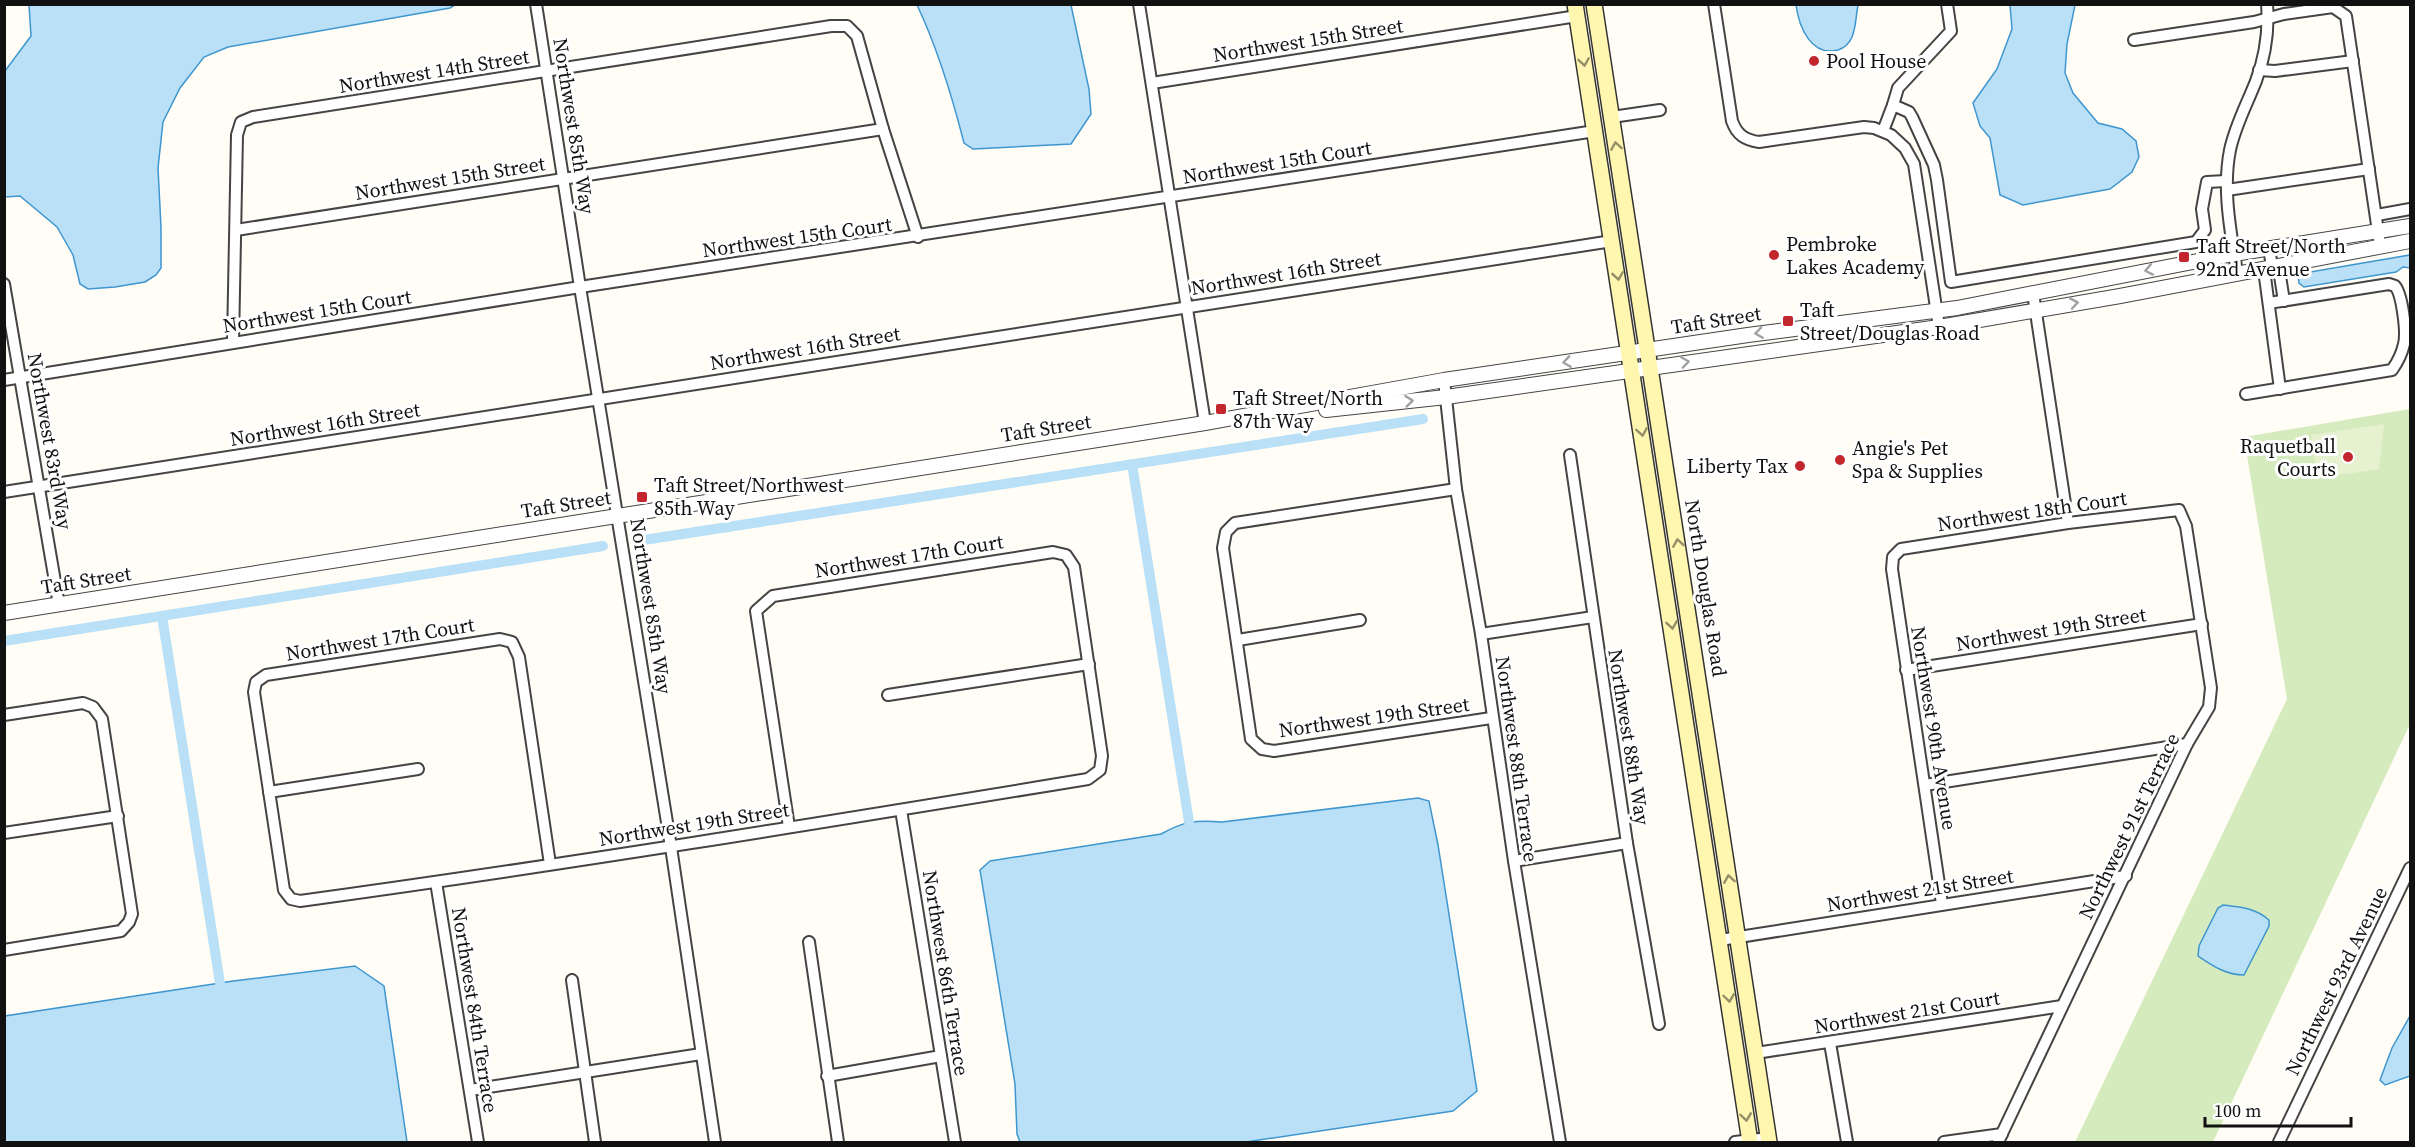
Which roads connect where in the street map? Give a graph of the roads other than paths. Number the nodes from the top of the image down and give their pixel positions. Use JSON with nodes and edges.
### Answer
{"nodes":[{"id":1,"x":537,"y":4,"type":"edge"},
{"id":2,"x":1139,"y":4,"type":"edge"},
{"id":3,"x":1594,"y":4,"type":"edge"},
{"id":4,"x":1714,"y":4,"type":"edge"},
{"id":5,"x":1947,"y":4,"type":"edge"},
{"id":6,"x":2267,"y":4,"type":"edge"},
{"id":7,"x":1576,"y":10,"type":"edge"},
{"id":8,"x":2268,"y":18,"type":"junction"},
{"id":9,"x":2134,"y":40,"type":"dead end"},
{"id":10,"x":2353,"y":60,"type":"junction"},
{"id":11,"x":2259,"y":70,"type":"junction"},
{"id":12,"x":547,"y":71,"type":"junction"},
{"id":13,"x":1152,"y":83,"type":"junction"},
{"id":14,"x":1893,"y":105,"type":"junction"},
{"id":15,"x":1660,"y":110,"type":"dead end"},
{"id":16,"x":1612,"y":117,"type":"junction"},
{"id":17,"x":883,"y":129,"type":"junction"},
{"id":18,"x":1883,"y":131,"type":"junction"},
{"id":19,"x":1596,"y":138,"type":"junction"},
{"id":20,"x":2369,"y":169,"type":"junction"},
{"id":21,"x":564,"y":178,"type":"junction"},
{"id":22,"x":2227,"y":185,"type":"junction"},
{"id":23,"x":1168,"y":197,"type":"junction"},
{"id":24,"x":2410,"y":209,"type":"edge"},
{"id":25,"x":2377,"y":215,"type":"junction"},
{"id":26,"x":1628,"y":224,"type":"junction"},
{"id":27,"x":2410,"y":226,"type":"edge"},
{"id":28,"x":236,"y":230,"type":"junction"},
{"id":29,"x":918,"y":237,"type":"junction"},
{"id":30,"x":2379,"y":238,"type":"junction"},
{"id":31,"x":1612,"y":241,"type":"junction"},
{"id":32,"x":2410,"y":241,"type":"edge"},
{"id":33,"x":2269,"y":249,"type":"junction"},
{"id":34,"x":2234,"y":254,"type":"junction"},
{"id":35,"x":2272,"y":267,"type":"junction"},
{"id":36,"x":2237,"y":273,"type":"junction"},
{"id":37,"x":4,"y":284,"type":"edge"},
{"id":38,"x":580,"y":287,"type":"junction"},
{"id":39,"x":2033,"y":293,"type":"junction"},
{"id":40,"x":2284,"y":301,"type":"junction"},
{"id":41,"x":2269,"y":303,"type":"junction"},
{"id":42,"x":1188,"y":307,"type":"junction"},
{"id":43,"x":1936,"y":310,"type":"junction"},
{"id":44,"x":2036,"y":310,"type":"junction"},
{"id":45,"x":2407,"y":322,"type":"edge"},
{"id":46,"x":1938,"y":327,"type":"junction"},
{"id":47,"x":233,"y":342,"type":"junction"},
{"id":48,"x":1648,"y":350,"type":"junction"},
{"id":49,"x":1630,"y":353,"type":"junction"},
{"id":50,"x":1651,"y":367,"type":"junction"},
{"id":51,"x":1632,"y":370,"type":"junction"},
{"id":52,"x":20,"y":377,"type":"junction"},
{"id":53,"x":4,"y":380,"type":"edge"},
{"id":54,"x":1444,"y":380,"type":"junction"},
{"id":55,"x":2280,"y":389,"type":"junction"},
{"id":56,"x":2246,"y":394,"type":"dead end"},
{"id":57,"x":1446,"y":397,"type":"junction"},
{"id":58,"x":599,"y":399,"type":"junction"},
{"id":59,"x":1205,"y":423,"type":"junction"},
{"id":60,"x":1570,"y":455,"type":"dead end"},
{"id":61,"x":39,"y":487,"type":"junction"},
{"id":62,"x":1456,"y":489,"type":"junction"},
{"id":63,"x":4,"y":492,"type":"edge"},
{"id":64,"x":2179,"y":510,"type":"joint"},
{"id":65,"x":618,"y":515,"type":"junction"},
{"id":66,"x":2068,"y":523,"type":"junction"},
{"id":67,"x":1893,"y":557,"type":"joint"},
{"id":68,"x":59,"y":605,"type":"junction"},
{"id":69,"x":4,"y":613,"type":"edge"},
{"id":70,"x":1593,"y":617,"type":"junction"},
{"id":71,"x":1360,"y":620,"type":"dead end"},
{"id":72,"x":2202,"y":624,"type":"junction"},
{"id":73,"x":1481,"y":634,"type":"junction"},
{"id":74,"x":1238,"y":640,"type":"junction"},
{"id":75,"x":1089,"y":664,"type":"junction"},
{"id":76,"x":1906,"y":670,"type":"junction"},
{"id":77,"x":888,"y":695,"type":"dead end"},
{"id":78,"x":4,"y":715,"type":"edge"},
{"id":79,"x":1491,"y":718,"type":"junction"},
{"id":80,"x":2187,"y":744,"type":"junction"},
{"id":81,"x":418,"y":769,"type":"dead end"},
{"id":82,"x":1925,"y":785,"type":"junction"},
{"id":83,"x":268,"y":792,"type":"junction"},
{"id":84,"x":901,"y":810,"type":"junction"},
{"id":85,"x":118,"y":816,"type":"junction"},
{"id":86,"x":789,"y":827,"type":"junction"},
{"id":87,"x":4,"y":833,"type":"edge"},
{"id":88,"x":1627,"y":843,"type":"junction"},
{"id":89,"x":671,"y":847,"type":"junction"},
{"id":90,"x":1514,"y":861,"type":"junction"},
{"id":91,"x":550,"y":864,"type":"junction"},
{"id":92,"x":2410,"y":868,"type":"edge"},
{"id":93,"x":2126,"y":876,"type":"junction"},
{"id":94,"x":436,"y":882,"type":"junction"},
{"id":95,"x":1942,"y":904,"type":"junction"},
{"id":96,"x":1738,"y":937,"type":"junction"},
{"id":97,"x":1720,"y":940,"type":"junction"},
{"id":98,"x":809,"y":942,"type":"dead end"},
{"id":99,"x":4,"y":950,"type":"edge"},
{"id":100,"x":572,"y":980,"type":"dead end"},
{"id":101,"x":2062,"y":1006,"type":"junction"},
{"id":102,"x":1659,"y":1024,"type":"dead end"},
{"id":103,"x":1830,"y":1042,"type":"junction"},
{"id":104,"x":1756,"y":1053,"type":"junction"},
{"id":105,"x":701,"y":1054,"type":"junction"},
{"id":106,"x":941,"y":1056,"type":"junction"},
{"id":107,"x":584,"y":1071,"type":"junction"},
{"id":108,"x":827,"y":1076,"type":"junction"},
{"id":109,"x":470,"y":1090,"type":"junction"},
{"id":110,"x":2000,"y":1138,"type":"edge"},
{"id":111,"x":1769,"y":1140,"type":"edge"},
{"id":112,"x":1745,"y":1142,"type":"edge"},
{"id":113,"x":478,"y":1143,"type":"edge"},
{"id":114,"x":595,"y":1143,"type":"edge"},
{"id":115,"x":715,"y":1143,"type":"edge"},
{"id":116,"x":838,"y":1143,"type":"edge"},
{"id":117,"x":955,"y":1143,"type":"edge"},
{"id":118,"x":1560,"y":1143,"type":"edge"},
{"id":119,"x":1847,"y":1143,"type":"edge"},
{"id":120,"x":1944,"y":1143,"type":"edge"},
{"id":121,"x":2279,"y":1143,"type":"edge"}],
"edges":[{"from":1,"to":12,"type":"street","name":"Northwest 85th Way"},
{"from":2,"to":13,"type":"street"},
{"from":3,"to":16,"type":"main road","name":"North Douglas Road"},
{"from":4,"to":18,"type":"street"},
{"from":5,"to":14,"type":"street"},
{"from":6,"to":8,"type":"street"},
{"from":7,"to":13,"type":"street","name":"Northwest 15th Street"},
{"from":7,"to":19,"type":"main road","name":"North Douglas Road","one_way":true},
{"from":8,"to":9,"type":"street"},
{"from":8,"to":10,"type":"street"},
{"from":8,"to":11,"type":"street"},
{"from":10,"to":11,"type":"street"},
{"from":10,"to":20,"type":"street"},
{"from":11,"to":22,"type":"street"},
{"from":12,"to":17,"type":"street","name":"Northwest 14th Street"},
{"from":12,"to":21,"type":"street","name":"Northwest 85th Way"},
{"from":12,"to":28,"type":"street","name":"Northwest 14th Street"},
{"from":13,"to":23,"type":"street"},
{"from":14,"to":18,"type":"street"},
{"from":14,"to":22,"type":"street"},
{"from":15,"to":16,"type":"street"},
{"from":26,"to":16,"type":"main road","name":"North Douglas Road","one_way":true},
{"from":17,"to":21,"type":"street","name":"Northwest 15th Street"},
{"from":17,"to":29,"type":"street"},
{"from":18,"to":43,"type":"street"},
{"from":19,"to":23,"type":"street","name":"Northwest 15th Court"},
{"from":19,"to":26,"type":"main road"},
{"from":19,"to":31,"type":"main road","name":"North Douglas Road"},
{"from":20,"to":22,"type":"street"},
{"from":20,"to":25,"type":"street"},
{"from":21,"to":28,"type":"street","name":"Northwest 15th Street"},
{"from":21,"to":38,"type":"street","name":"Northwest 85th Way"},
{"from":22,"to":34,"type":"street"},
{"from":23,"to":29,"type":"street","name":"Northwest 15th Court"},
{"from":23,"to":42,"type":"street"},
{"from":24,"to":25,"type":"street"},
{"from":25,"to":30,"type":"street"},
{"from":26,"to":48,"type":"main road","name":"North Douglas Road"},
{"from":27,"to":30,"type":"street","name":"Taft Street"},
{"from":28,"to":47,"type":"street"},
{"from":29,"to":38,"type":"street","name":"Northwest 15th Court"},
{"from":30,"to":32,"type":"street","name":"Taft Street"},
{"from":30,"to":33,"type":"street","name":"Taft Street"},
{"from":30,"to":35,"type":"street","name":"Taft Street"},
{"from":31,"to":42,"type":"street","name":"Northwest 16th Street"},
{"from":31,"to":49,"type":"main road","name":"North Douglas Road","one_way":true},
{"from":33,"to":34,"type":"street","name":"Taft Street"},
{"from":33,"to":35,"type":"street"},
{"from":34,"to":36,"type":"street"},
{"from":34,"to":39,"type":"street","name":"Taft Street","one_way":true},
{"from":35,"to":36,"type":"street","name":"Taft Street"},
{"from":35,"to":40,"type":"street"},
{"from":35,"to":41,"type":"street"},
{"from":44,"to":36,"type":"street","name":"Taft Street","one_way":true},
{"from":37,"to":52,"type":"street","name":"Northwest 83rd Way"},
{"from":38,"to":47,"type":"street","name":"Northwest 15th Court"},
{"from":38,"to":58,"type":"street","name":"Northwest 85th Way"},
{"from":39,"to":43,"type":"street","name":"Taft Street"},
{"from":39,"to":44,"type":"street"},
{"from":40,"to":41,"type":"street"},
{"from":40,"to":45,"type":"street"},
{"from":41,"to":55,"type":"street"},
{"from":42,"to":58,"type":"street","name":"Northwest 16th Street"},
{"from":42,"to":59,"type":"street"},
{"from":43,"to":46,"type":"street"},
{"from":43,"to":48,"type":"street","name":"Taft Street","one_way":true},
{"from":44,"to":46,"type":"street","name":"Taft Street"},
{"from":44,"to":66,"type":"street"},
{"from":45,"to":55,"type":"street"},
{"from":50,"to":46,"type":"street","name":"Taft Street","one_way":true},
{"from":47,"to":52,"type":"street","name":"Northwest 15th Court"},
{"from":48,"to":49,"type":"street","name":"Taft Street"},
{"from":48,"to":50,"type":"main road","name":"North Douglas Road"},
{"from":49,"to":51,"type":"main road","name":"North Douglas Road"},
{"from":49,"to":54,"type":"street","name":"Taft Street","one_way":true},
{"from":50,"to":51,"type":"street","name":"Taft Street"},
{"from":96,"to":50,"type":"main road","name":"North Douglas Road","one_way":true},
{"from":51,"to":57,"type":"street","name":"Taft Street"},
{"from":51,"to":97,"type":"main road","name":"North Douglas Road","one_way":true},
{"from":52,"to":53,"type":"street","name":"Northwest 15th Court"},
{"from":52,"to":61,"type":"street","name":"Northwest 83rd Way"},
{"from":54,"to":57,"type":"street","name":"Northwest 88th Terrace"},
{"from":54,"to":59,"type":"street","name":"Taft Street"},
{"from":55,"to":56,"type":"street"},
{"from":59,"to":57,"type":"street","name":"Taft Street","one_way":true},
{"from":57,"to":62,"type":"street","name":"Northwest 88th Terrace"},
{"from":58,"to":61,"type":"street","name":"Northwest 16th Street"},
{"from":58,"to":65,"type":"street","name":"Northwest 85th Way"},
{"from":59,"to":65,"type":"street","name":"Taft Street"},
{"from":60,"to":70,"type":"street","name":"Northwest 88th Way"},
{"from":61,"to":63,"type":"street","name":"Northwest 16th Street"},
{"from":61,"to":68,"type":"street","name":"Northwest 83rd Way"},
{"from":62,"to":73,"type":"street","name":"Northwest 88th Terrace"},
{"from":62,"to":74,"type":"street"},
{"from":64,"to":66,"type":"street","name":"Northwest 18th Court"},
{"from":64,"to":72,"type":"street","name":"Northwest 91st Terrace"},
{"from":65,"to":68,"type":"street","name":"Taft Street"},
{"from":65,"to":89,"type":"street","name":"Northwest 85th Way"},
{"from":66,"to":67,"type":"street","name":"Northwest 18th Court"},
{"from":67,"to":76,"type":"street","name":"Northwest 90th Avenue"},
{"from":68,"to":69,"type":"street","name":"Taft Street"},
{"from":70,"to":73,"type":"street"},
{"from":70,"to":88,"type":"street","name":"Northwest 88th Way"},
{"from":71,"to":74,"type":"street"},
{"from":72,"to":76,"type":"street","name":"Northwest 19th Street"},
{"from":72,"to":80,"type":"street","name":"Northwest 91st Terrace"},
{"from":73,"to":79,"type":"street","name":"Northwest 88th Terrace"},
{"from":74,"to":79,"type":"street","name":"Northwest 19th Street"},
{"from":75,"to":77,"type":"street"},
{"from":75,"to":84,"type":"street","name":"Northwest 19th Street"},
{"from":75,"to":86,"type":"street","name":"Northwest 17th Court"},
{"from":76,"to":82,"type":"street","name":"Northwest 90th Avenue"},
{"from":78,"to":85,"type":"street"},
{"from":79,"to":90,"type":"street","name":"Northwest 88th Terrace"},
{"from":80,"to":82,"type":"street"},
{"from":80,"to":93,"type":"street","name":"Northwest 91st Terrace"},
{"from":81,"to":83,"type":"street"},
{"from":82,"to":95,"type":"street","name":"Northwest 90th Avenue"},
{"from":83,"to":91,"type":"street","name":"Northwest 17th Court"},
{"from":83,"to":94,"type":"street","name":"Northwest 19th Street"},
{"from":84,"to":86,"type":"street","name":"Northwest 19th Street"},
{"from":84,"to":106,"type":"street","name":"Northwest 86th Terrace"},
{"from":85,"to":87,"type":"street"},
{"from":85,"to":99,"type":"street"},
{"from":86,"to":89,"type":"street","name":"Northwest 19th Street"},
{"from":88,"to":90,"type":"street"},
{"from":88,"to":102,"type":"street","name":"Northwest 88th Way"},
{"from":89,"to":91,"type":"street","name":"Northwest 19th Street"},
{"from":89,"to":105,"type":"street","name":"Northwest 85th Way"},
{"from":90,"to":118,"type":"street","name":"Northwest 88th Terrace"},
{"from":91,"to":94,"type":"street","name":"Northwest 19th Street"},
{"from":92,"to":121,"type":"street","name":"Northwest 93rd Avenue"},
{"from":93,"to":95,"type":"street","name":"Northwest 21st Street"},
{"from":93,"to":101,"type":"street","name":"Northwest 91st Terrace"},
{"from":94,"to":109,"type":"street","name":"Northwest 84th Terrace"},
{"from":95,"to":96,"type":"street","name":"Northwest 21st Street"},
{"from":96,"to":97,"type":"street","name":"Northwest 21st Street"},
{"from":96,"to":104,"type":"main road","name":"North Douglas Road"},
{"from":97,"to":112,"type":"main road","name":"North Douglas Road","one_way":true},
{"from":98,"to":108,"type":"street"},
{"from":100,"to":107,"type":"street"},
{"from":101,"to":103,"type":"street","name":"Northwest 21st Court"},
{"from":101,"to":110,"type":"street","name":"Northwest 91st Terrace"},
{"from":103,"to":104,"type":"street","name":"Northwest 21st Court"},
{"from":103,"to":119,"type":"street"},
{"from":104,"to":111,"type":"main road","name":"North Douglas Road"},
{"from":105,"to":107,"type":"street"},
{"from":105,"to":115,"type":"street","name":"Northwest 85th Way"},
{"from":106,"to":108,"type":"street"},
{"from":106,"to":117,"type":"street","name":"Northwest 86th Terrace"},
{"from":107,"to":109,"type":"street"},
{"from":107,"to":114,"type":"street"},
{"from":108,"to":116,"type":"street"},
{"from":109,"to":113,"type":"street","name":"Northwest 84th Terrace"},
{"from":110,"to":120,"type":"street"},
{"from":111,"to":112,"type":"street"}]}
